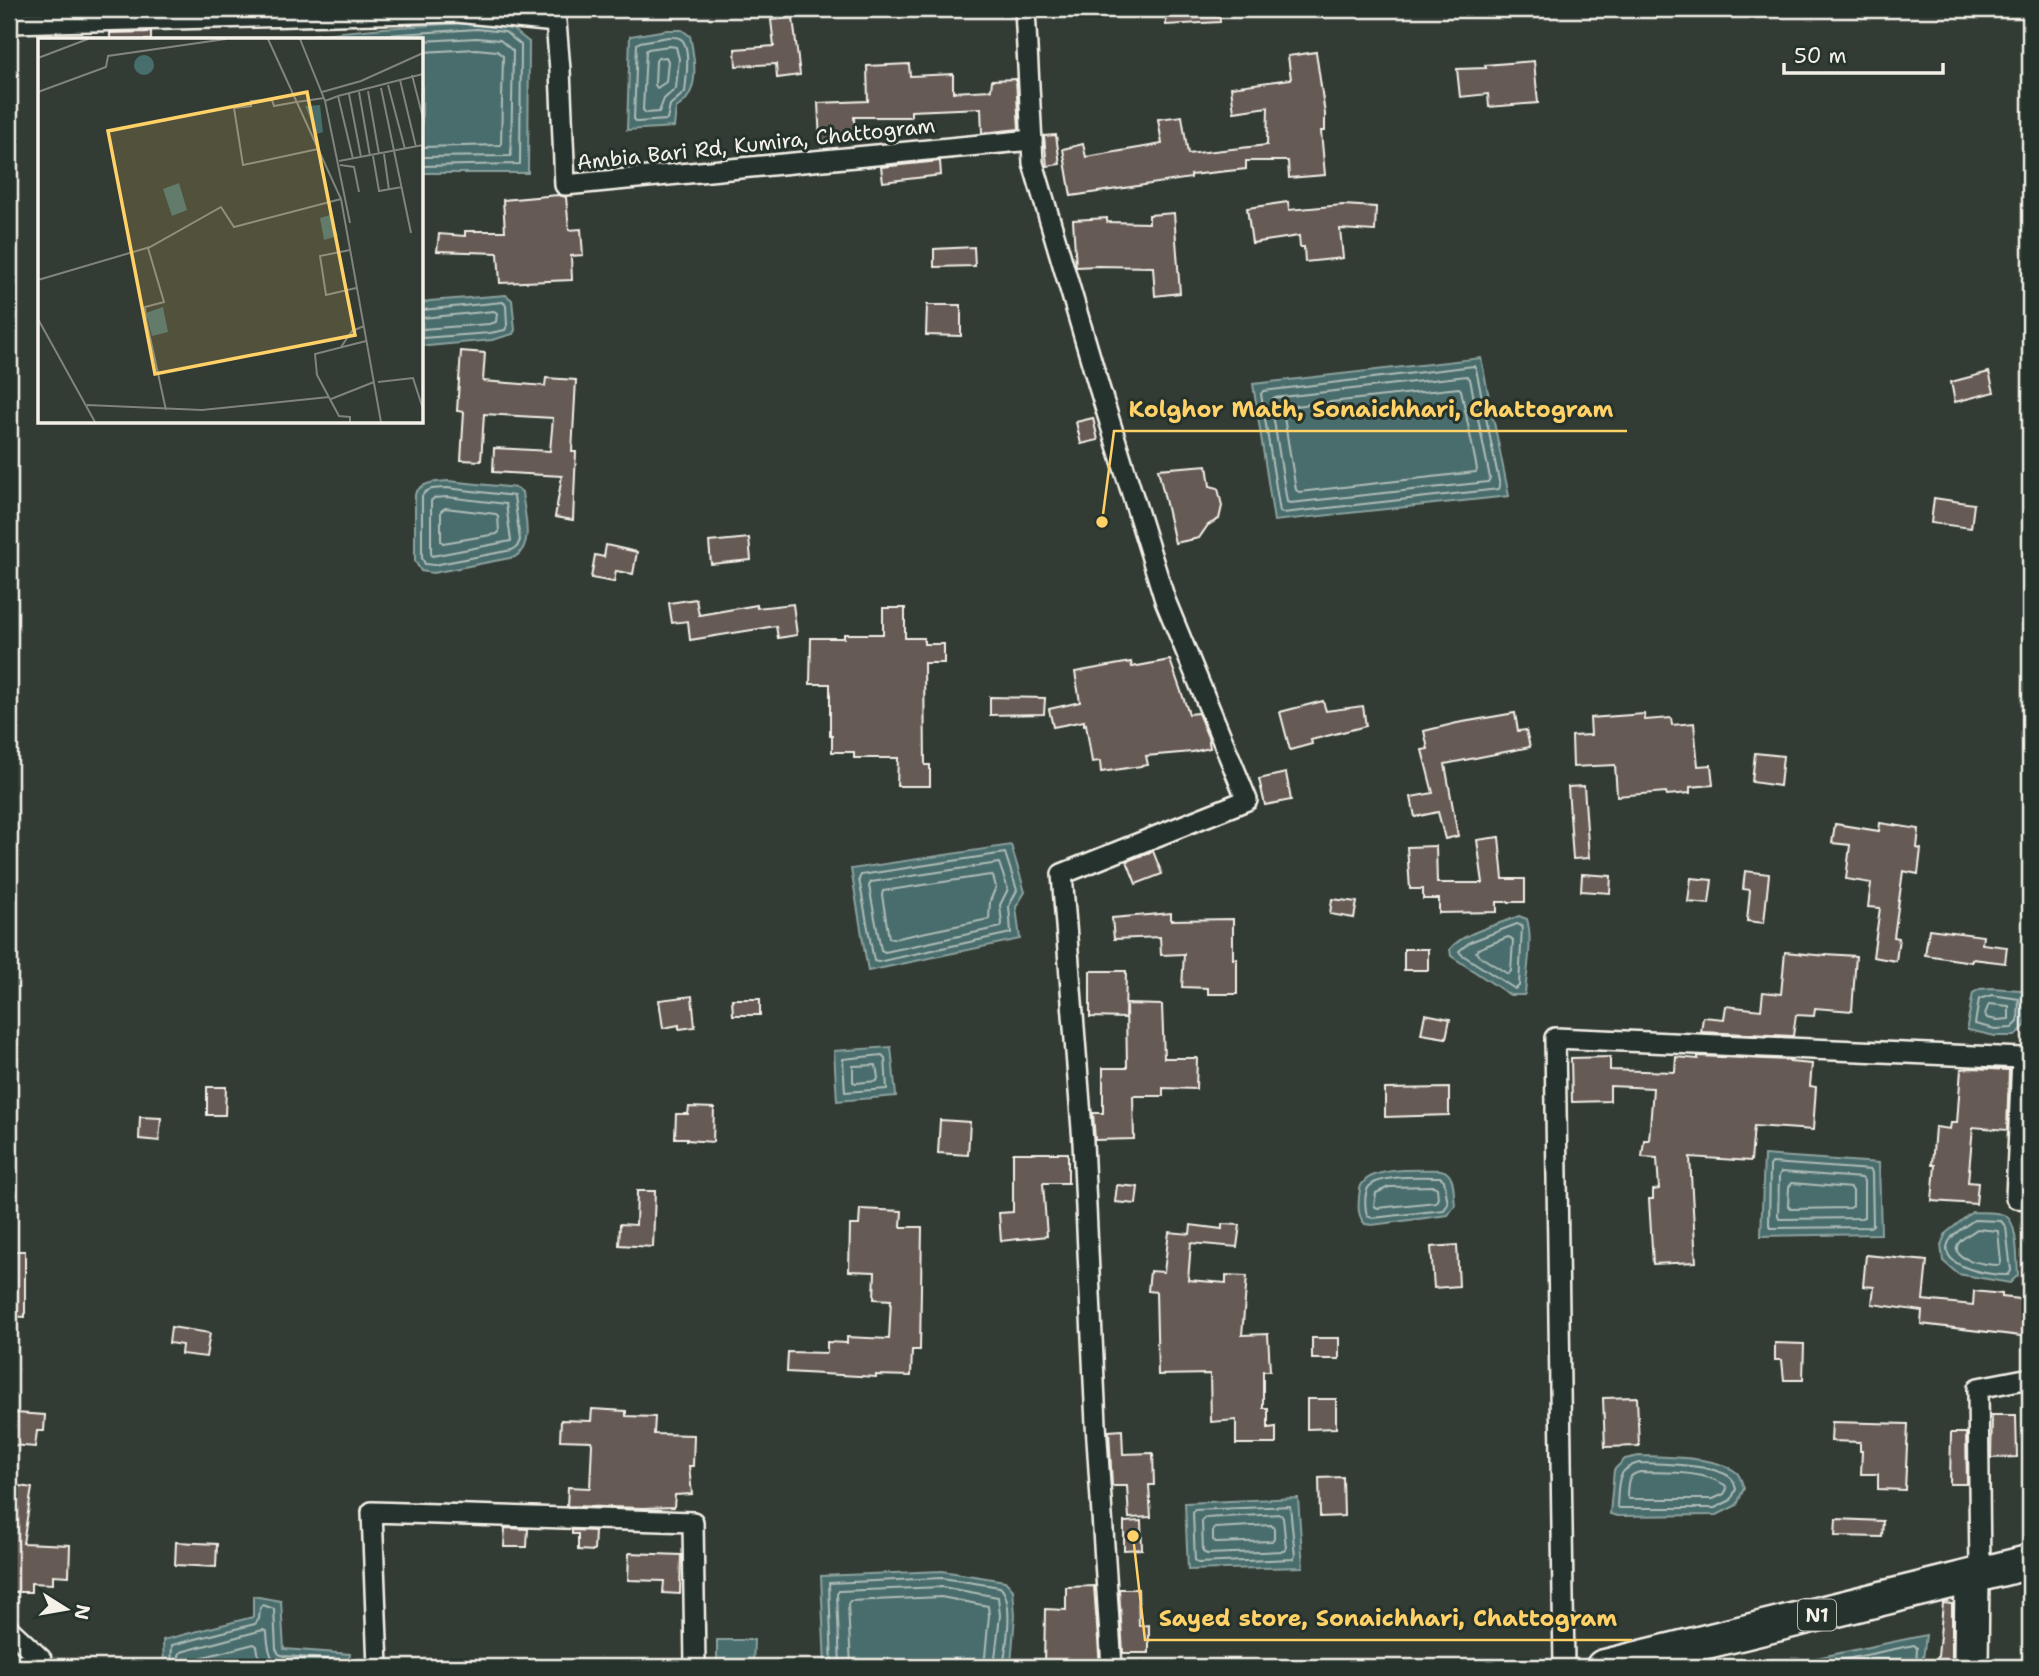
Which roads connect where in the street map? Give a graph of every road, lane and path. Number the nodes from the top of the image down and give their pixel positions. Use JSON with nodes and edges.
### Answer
{"nodes":[{"id":1,"x":1025,"y":9,"type":"edge"},
{"id":2,"x":9,"y":23,"type":"edge"},
{"id":3,"x":1032,"y":140,"type":"junction"},
{"id":4,"x":2030,"y":1199,"type":"edge"},
{"id":5,"x":2030,"y":1378,"type":"edge"},
{"id":6,"x":2030,"y":1562,"type":"edge"},
{"id":7,"x":1976,"y":1575,"type":"junction"},
{"id":8,"x":9,"y":1629,"type":"edge"},
{"id":9,"x":42,"y":1667,"type":"edge"},
{"id":10,"x":378,"y":1667,"type":"edge"},
{"id":11,"x":695,"y":1667,"type":"edge"},
{"id":12,"x":1112,"y":1667,"type":"edge"},
{"id":13,"x":1564,"y":1667,"type":"edge"},
{"id":14,"x":1604,"y":1667,"type":"edge"},
{"id":15,"x":1971,"y":1667,"type":"edge"}],
"edges":[{"from":1,"to":3,"type":"street"},
{"from":2,"to":3,"type":"street","name":"Ambia Bari Rd, Kumira, Chattogram"},
{"from":3,"to":12,"type":"street"},
{"from":4,"to":13,"type":"street"},
{"from":5,"to":7,"type":"street"},
{"from":6,"to":7,"type":"highway","number":"N1"},
{"from":7,"to":14,"type":"highway","number":"N1"},
{"from":7,"to":15,"type":"highway"},
{"from":8,"to":9,"type":"street"},
{"from":10,"to":11,"type":"street"}]}
